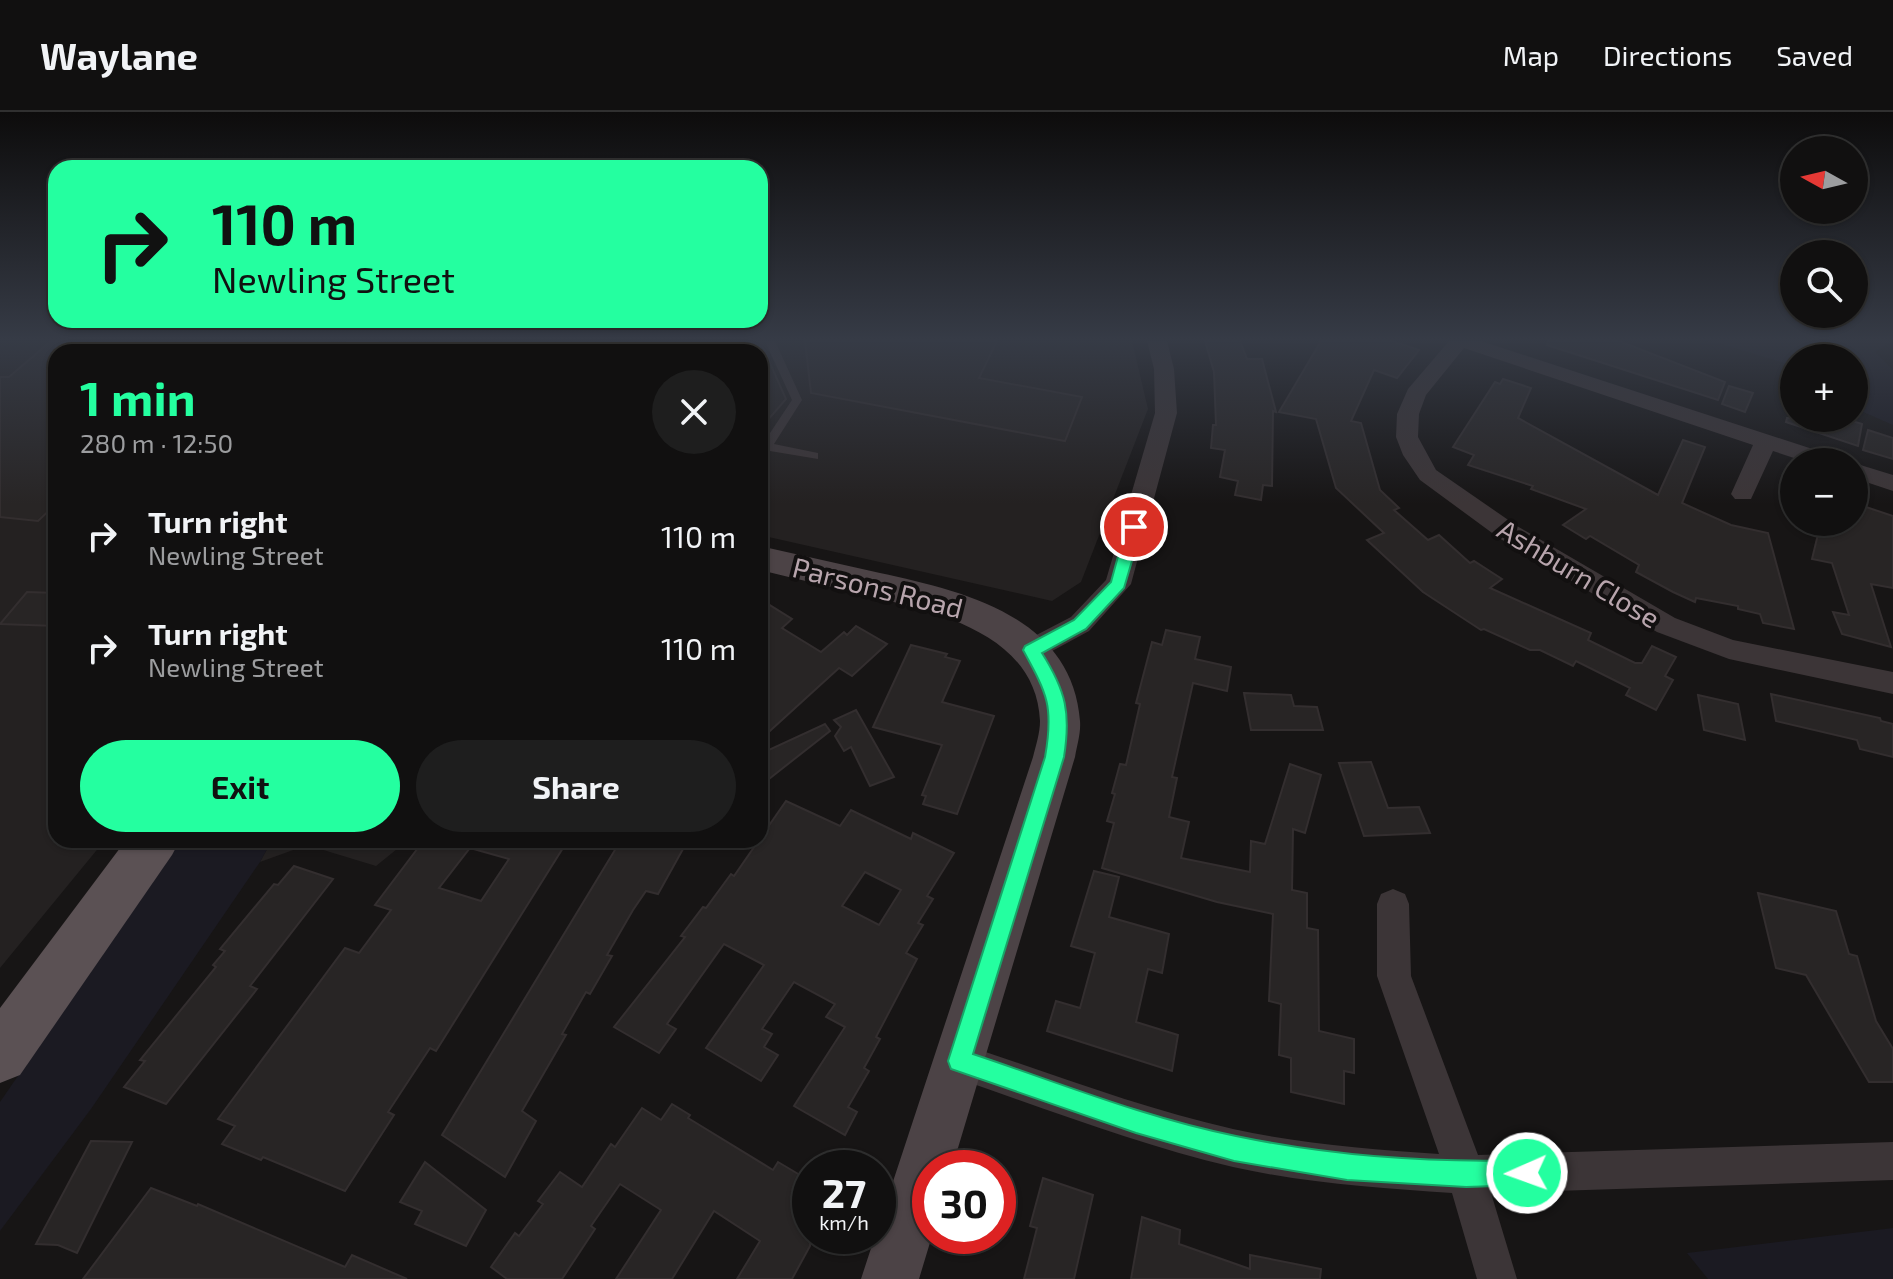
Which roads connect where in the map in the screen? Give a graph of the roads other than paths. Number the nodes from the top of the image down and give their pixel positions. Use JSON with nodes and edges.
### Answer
{"nodes":[{"id":1,"x":795,"y":395,"type":"edge"},
{"id":2,"x":1165,"y":395,"type":"edge"},
{"id":3,"x":1415,"y":395,"type":"edge"},
{"id":4,"x":1627,"y":395,"type":"edge"},
{"id":5,"x":768,"y":441,"type":"edge"},
{"id":6,"x":1766,"y":441,"type":"junction"},
{"id":7,"x":1787,"y":448,"type":"edge"},
{"id":8,"x":768,"y":450,"type":"edge"},
{"id":9,"x":814,"y":456,"type":"dead end"},
{"id":10,"x":1868,"y":475,"type":"edge"},
{"id":11,"x":1893,"y":483,"type":"edge"},
{"id":12,"x":1743,"y":494,"type":"dead end"},
{"id":13,"x":768,"y":560,"type":"edge"},
{"id":14,"x":1031,"y":650,"type":"junction"},
{"id":15,"x":1893,"y":683,"type":"edge"},
{"id":16,"x":130,"y":848,"type":"edge"},
{"id":17,"x":149,"y":848,"type":"edge"},
{"id":18,"x":1393,"y":904,"type":"dead end"},
{"id":19,"x":0,"y":1026,"type":"edge"},
{"id":20,"x":0,"y":1055,"type":"edge"},
{"id":21,"x":959,"y":1061,"type":"junction"},
{"id":22,"x":1893,"y":1161,"type":"edge"},
{"id":23,"x":1466,"y":1175,"type":"junction"},
{"id":24,"x":890,"y":1279,"type":"edge"},
{"id":25,"x":1497,"y":1279,"type":"edge"}],
"edges":[{"from":1,"to":5,"type":"lane"},
{"from":2,"to":14,"type":"street"},
{"from":3,"to":15,"type":"street","name":"Ashburn Close"},
{"from":4,"to":6,"type":"street"},
{"from":6,"to":7,"type":"street"},
{"from":6,"to":12,"type":"street"},
{"from":8,"to":9,"type":"lane"},
{"from":10,"to":11,"type":"street"},
{"from":13,"to":14,"type":"street","name":"Parsons Road"},
{"from":14,"to":21,"type":"street"},
{"from":16,"to":19,"type":"main road"},
{"from":17,"to":20,"type":"main road"},
{"from":18,"to":23,"type":"street"},
{"from":21,"to":23,"type":"street"},
{"from":21,"to":24,"type":"street"},
{"from":22,"to":23,"type":"street"},
{"from":23,"to":25,"type":"street"}]}
